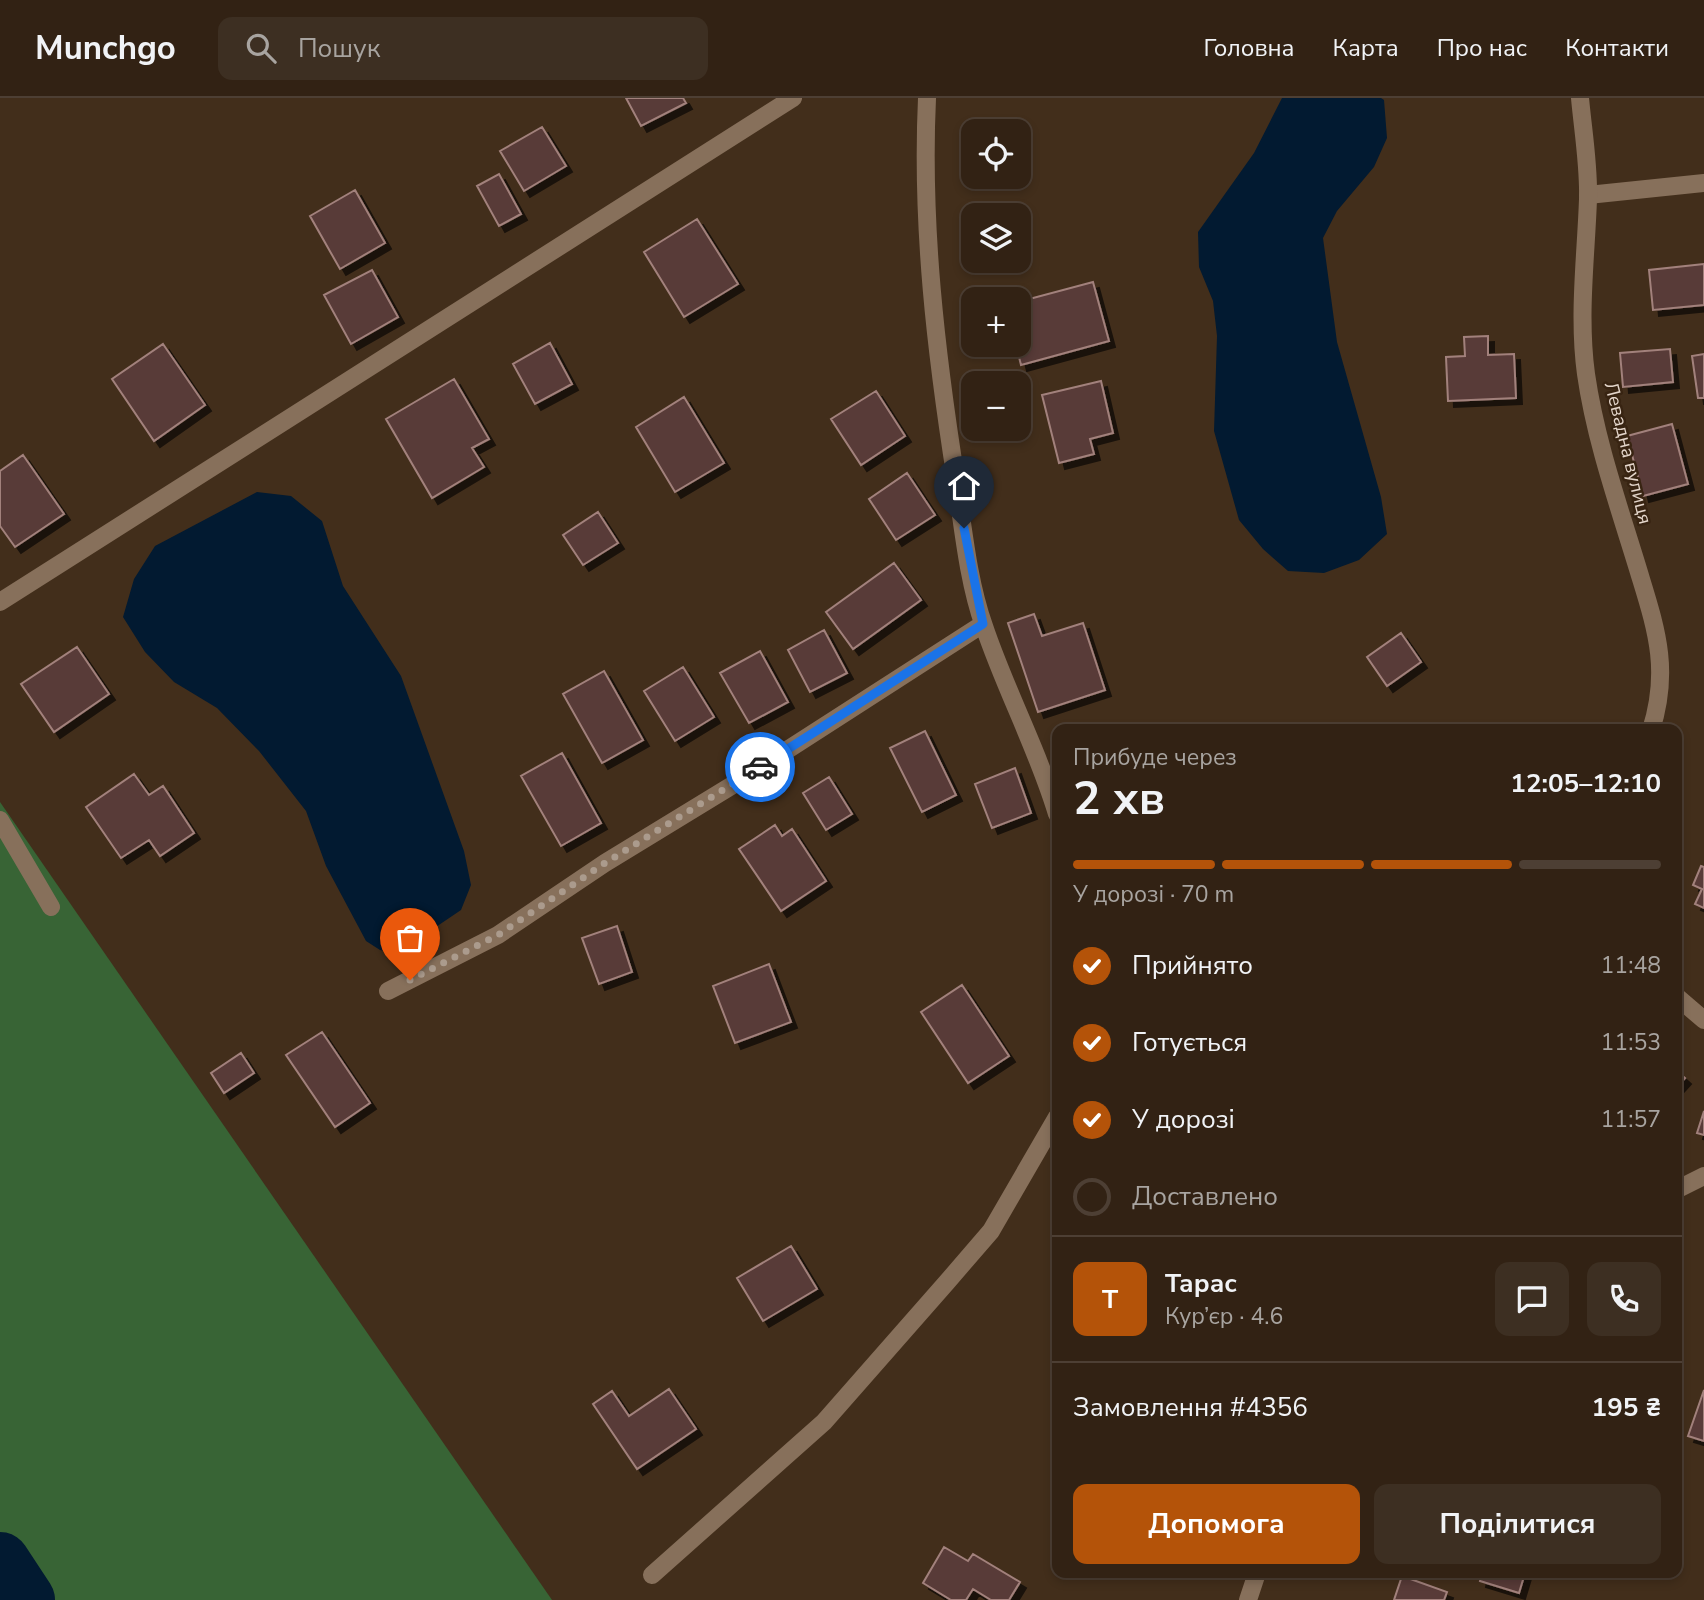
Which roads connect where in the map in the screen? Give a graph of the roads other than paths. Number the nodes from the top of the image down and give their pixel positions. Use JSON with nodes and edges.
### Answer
{"nodes":[{"id":1,"x":793,"y":98,"type":"edge"},
{"id":2,"x":927,"y":98,"type":"edge"},
{"id":3,"x":1580,"y":98,"type":"edge"},
{"id":4,"x":1704,"y":183,"type":"edge"},
{"id":5,"x":1588,"y":195,"type":"junction"},
{"id":6,"x":0,"y":602,"type":"edge"},
{"id":7,"x":983,"y":624,"type":"junction"},
{"id":8,"x":1653,"y":724,"type":"edge"},
{"id":9,"x":1052,"y":801,"type":"edge"},
{"id":10,"x":0,"y":820,"type":"edge"},
{"id":11,"x":51,"y":907,"type":"dead end"},
{"id":12,"x":388,"y":991,"type":"dead end"},
{"id":13,"x":1682,"y":1001,"type":"edge"},
{"id":14,"x":1704,"y":1020,"type":"edge"},
{"id":15,"x":1052,"y":1125,"type":"edge"},
{"id":16,"x":1704,"y":1177,"type":"edge"},
{"id":17,"x":1682,"y":1188,"type":"edge"},
{"id":18,"x":652,"y":1575,"type":"dead end"},
{"id":19,"x":1255,"y":1578,"type":"edge"},
{"id":20,"x":1248,"y":1600,"type":"edge"}],
"edges":[{"from":1,"to":6,"type":"street"},
{"from":2,"to":7,"type":"street"},
{"from":3,"to":5,"type":"street","name":"Левадна вулиця"},
{"from":4,"to":5,"type":"street"},
{"from":5,"to":8,"type":"street","name":"Левадна вулиця"},
{"from":7,"to":9,"type":"street"},
{"from":7,"to":12,"type":"street"},
{"from":10,"to":11,"type":"street"},
{"from":13,"to":14,"type":"street"},
{"from":15,"to":18,"type":"street"},
{"from":16,"to":17,"type":"street"},
{"from":19,"to":20,"type":"street"}]}
